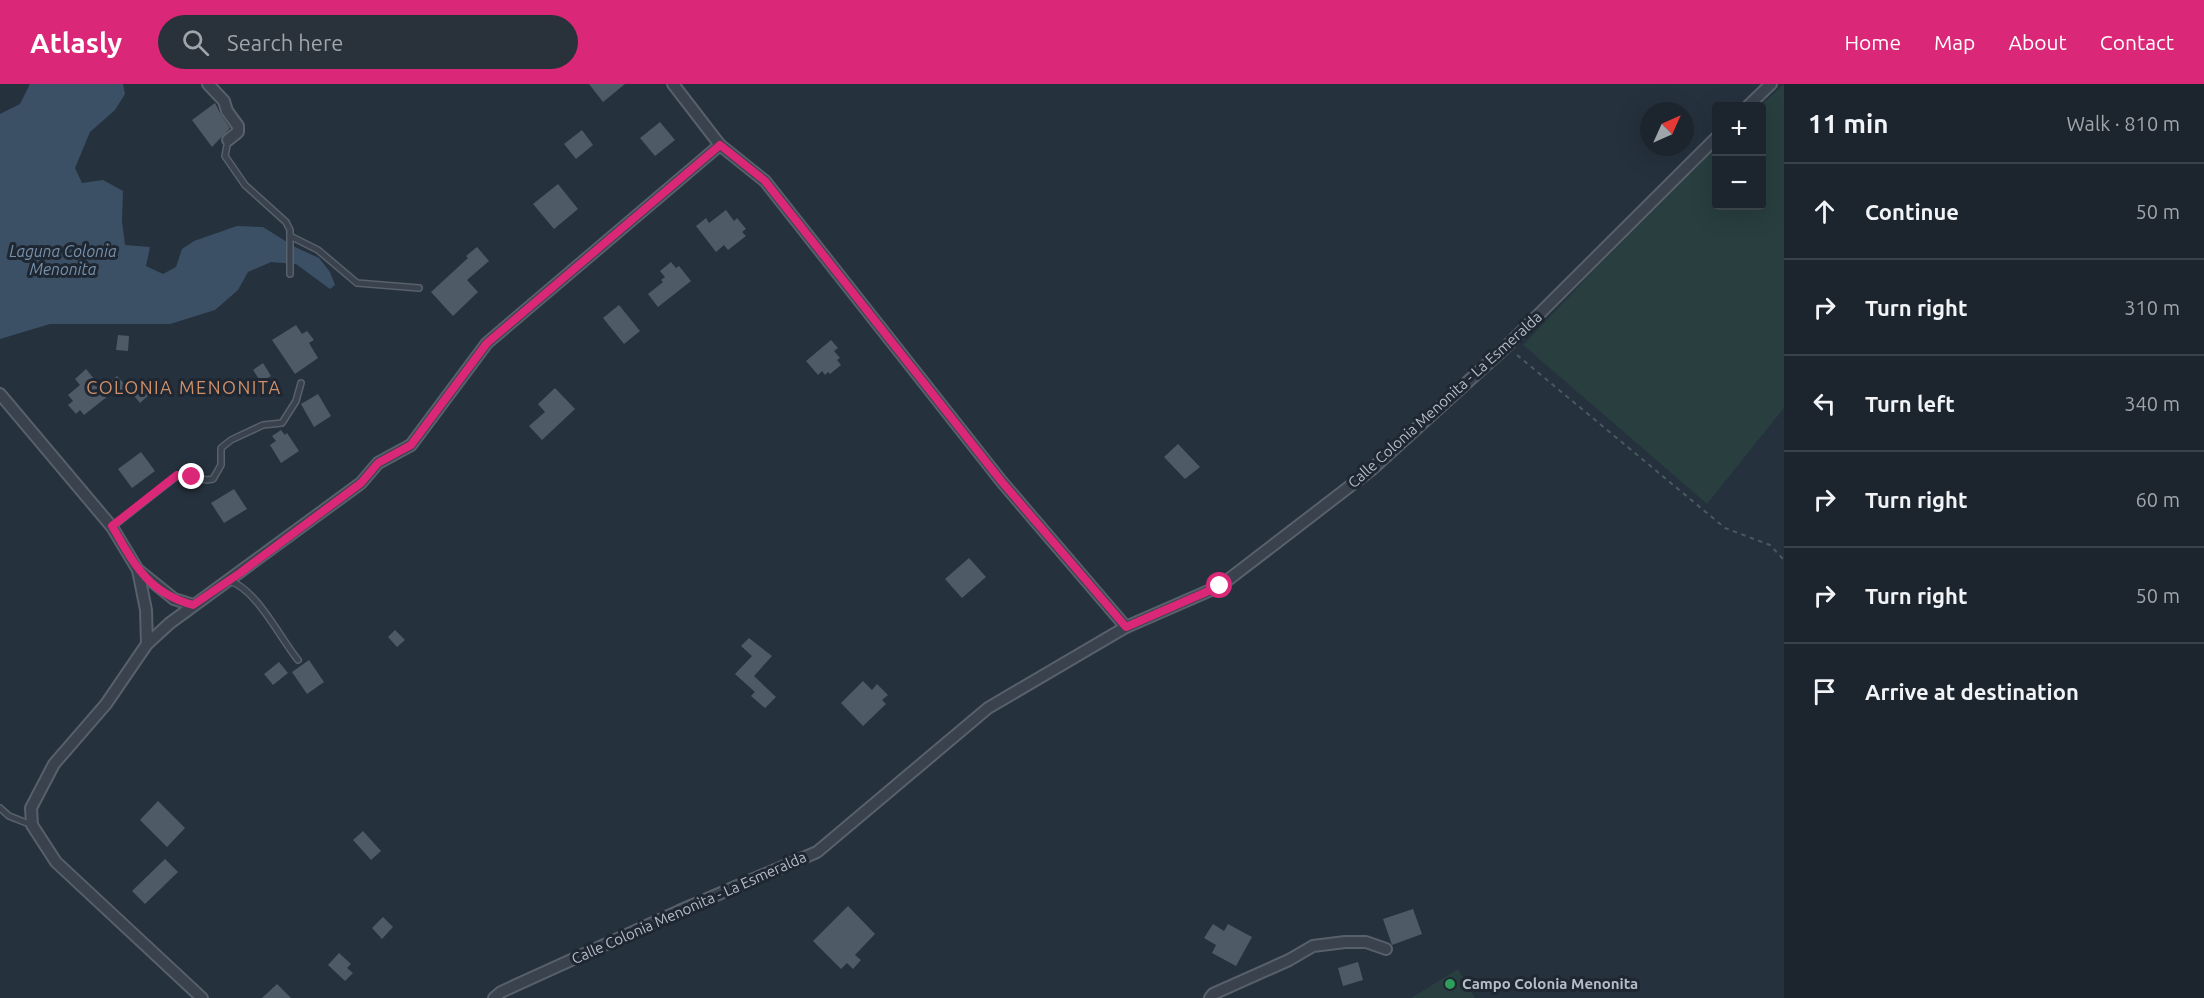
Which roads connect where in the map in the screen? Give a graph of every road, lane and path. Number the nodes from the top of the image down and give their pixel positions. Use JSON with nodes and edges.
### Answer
{"nodes":[{"id":1,"x":208,"y":84,"type":"edge"},
{"id":2,"x":673,"y":84,"type":"edge"},
{"id":3,"x":1771,"y":84,"type":"edge"},
{"id":4,"x":1752,"y":102,"type":"edge"},
{"id":5,"x":228,"y":140,"type":"joint"},
{"id":6,"x":1712,"y":142,"type":"edge"},
{"id":7,"x":720,"y":145,"type":"junction"},
{"id":8,"x":290,"y":239,"type":"junction"},
{"id":9,"x":290,"y":274,"type":"dead end"},
{"id":10,"x":419,"y":288,"type":"dead end"},
{"id":11,"x":1507,"y":346,"type":"junction"},
{"id":12,"x":302,"y":383,"type":"dead end"},
{"id":13,"x":0,"y":394,"type":"edge"},
{"id":14,"x":112,"y":526,"type":"junction"},
{"id":15,"x":1784,"y":560,"type":"edge"},
{"id":16,"x":138,"y":570,"type":"junction"},
{"id":17,"x":227,"y":581,"type":"junction"},
{"id":18,"x":193,"y":605,"type":"junction"},
{"id":19,"x":1126,"y":627,"type":"junction"},
{"id":20,"x":147,"y":644,"type":"junction"},
{"id":21,"x":298,"y":660,"type":"dead end"},
{"id":22,"x":0,"y":808,"type":"edge"},
{"id":23,"x":32,"y":825,"type":"junction"},
{"id":24,"x":1386,"y":949,"type":"dead end"},
{"id":25,"x":202,"y":998,"type":"edge"},
{"id":26,"x":494,"y":998,"type":"edge"},
{"id":27,"x":1210,"y":998,"type":"edge"}],
"edges":[{"from":1,"to":5,"type":"street"},
{"from":2,"to":7,"type":"street"},
{"from":3,"to":4,"type":"street"},
{"from":5,"to":8,"type":"lane"},
{"from":6,"to":11,"type":"street","name":"Calle Colonia Menonita - La Esmeralda"},
{"from":7,"to":17,"type":"street"},
{"from":7,"to":19,"type":"street"},
{"from":8,"to":9,"type":"lane"},
{"from":8,"to":10,"type":"lane"},
{"from":11,"to":15,"type":"path"},
{"from":11,"to":19,"type":"street","name":"Calle Colonia Menonita - La Esmeralda"},
{"from":12,"to":14,"type":"lane"},
{"from":13,"to":14,"type":"street"},
{"from":14,"to":16,"type":"street"},
{"from":16,"to":18,"type":"street"},
{"from":16,"to":20,"type":"street"},
{"from":17,"to":18,"type":"street"},
{"from":17,"to":21,"type":"lane"},
{"from":18,"to":20,"type":"street"},
{"from":19,"to":26,"type":"street","name":"Calle Colonia Menonita - La Esmeralda"},
{"from":20,"to":23,"type":"street"},
{"from":22,"to":23,"type":"lane"},
{"from":23,"to":25,"type":"street"},
{"from":24,"to":27,"type":"street"}]}
